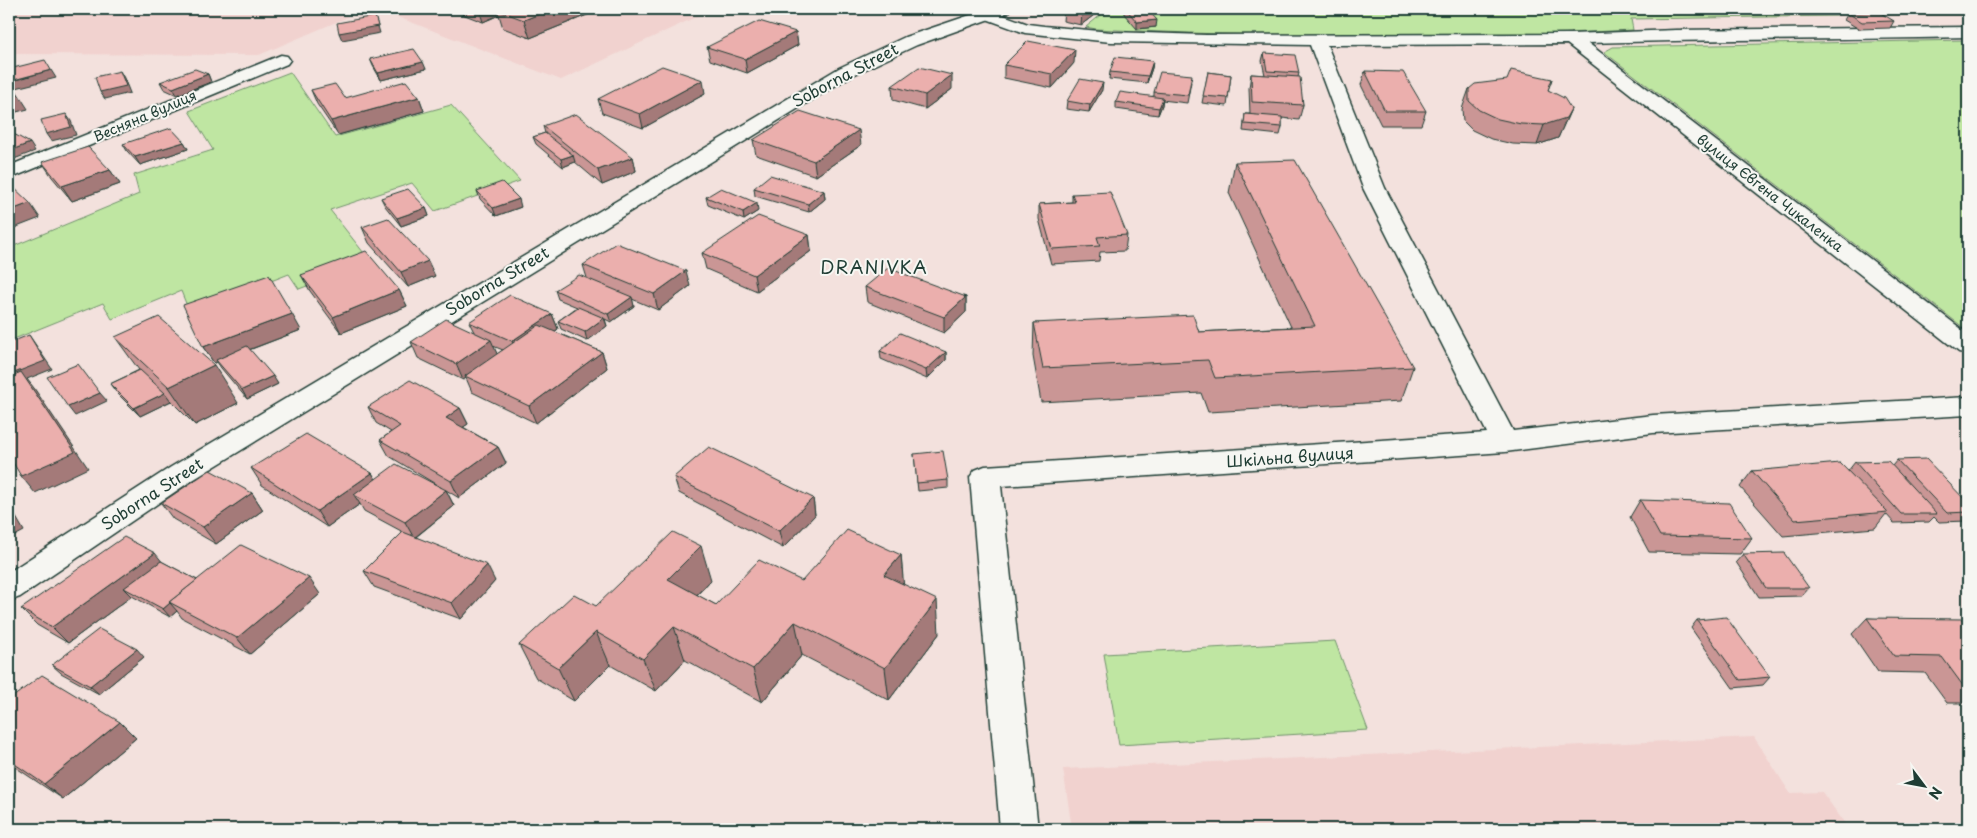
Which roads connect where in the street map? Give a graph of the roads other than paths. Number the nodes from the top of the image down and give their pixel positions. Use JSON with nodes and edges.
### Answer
{"nodes":[{"id":1,"x":995,"y":11,"type":"edge"},
{"id":2,"x":1968,"y":32,"type":"edge"},
{"id":3,"x":1571,"y":39,"type":"junction"},
{"id":4,"x":1317,"y":40,"type":"junction"},
{"id":5,"x":281,"y":60,"type":"dead end"},
{"id":6,"x":9,"y":173,"type":"edge"},
{"id":7,"x":1968,"y":346,"type":"edge"},
{"id":8,"x":1968,"y":406,"type":"edge"},
{"id":9,"x":1504,"y":442,"type":"junction"},
{"id":10,"x":9,"y":588,"type":"edge"},
{"id":11,"x":1019,"y":829,"type":"edge"}],
"edges":[{"from":1,"to":4,"type":"street"},
{"from":1,"to":10,"type":"street","name":"Soborna Street"},
{"from":2,"to":3,"type":"street"},
{"from":3,"to":4,"type":"street"},
{"from":3,"to":7,"type":"street","name":"вулиця Євгена Чикаленка"},
{"from":4,"to":9,"type":"street"},
{"from":5,"to":6,"type":"street","name":"Весняна вулиця"},
{"from":8,"to":9,"type":"street"},
{"from":9,"to":11,"type":"street","name":"Шкільна вулиця"}]}
